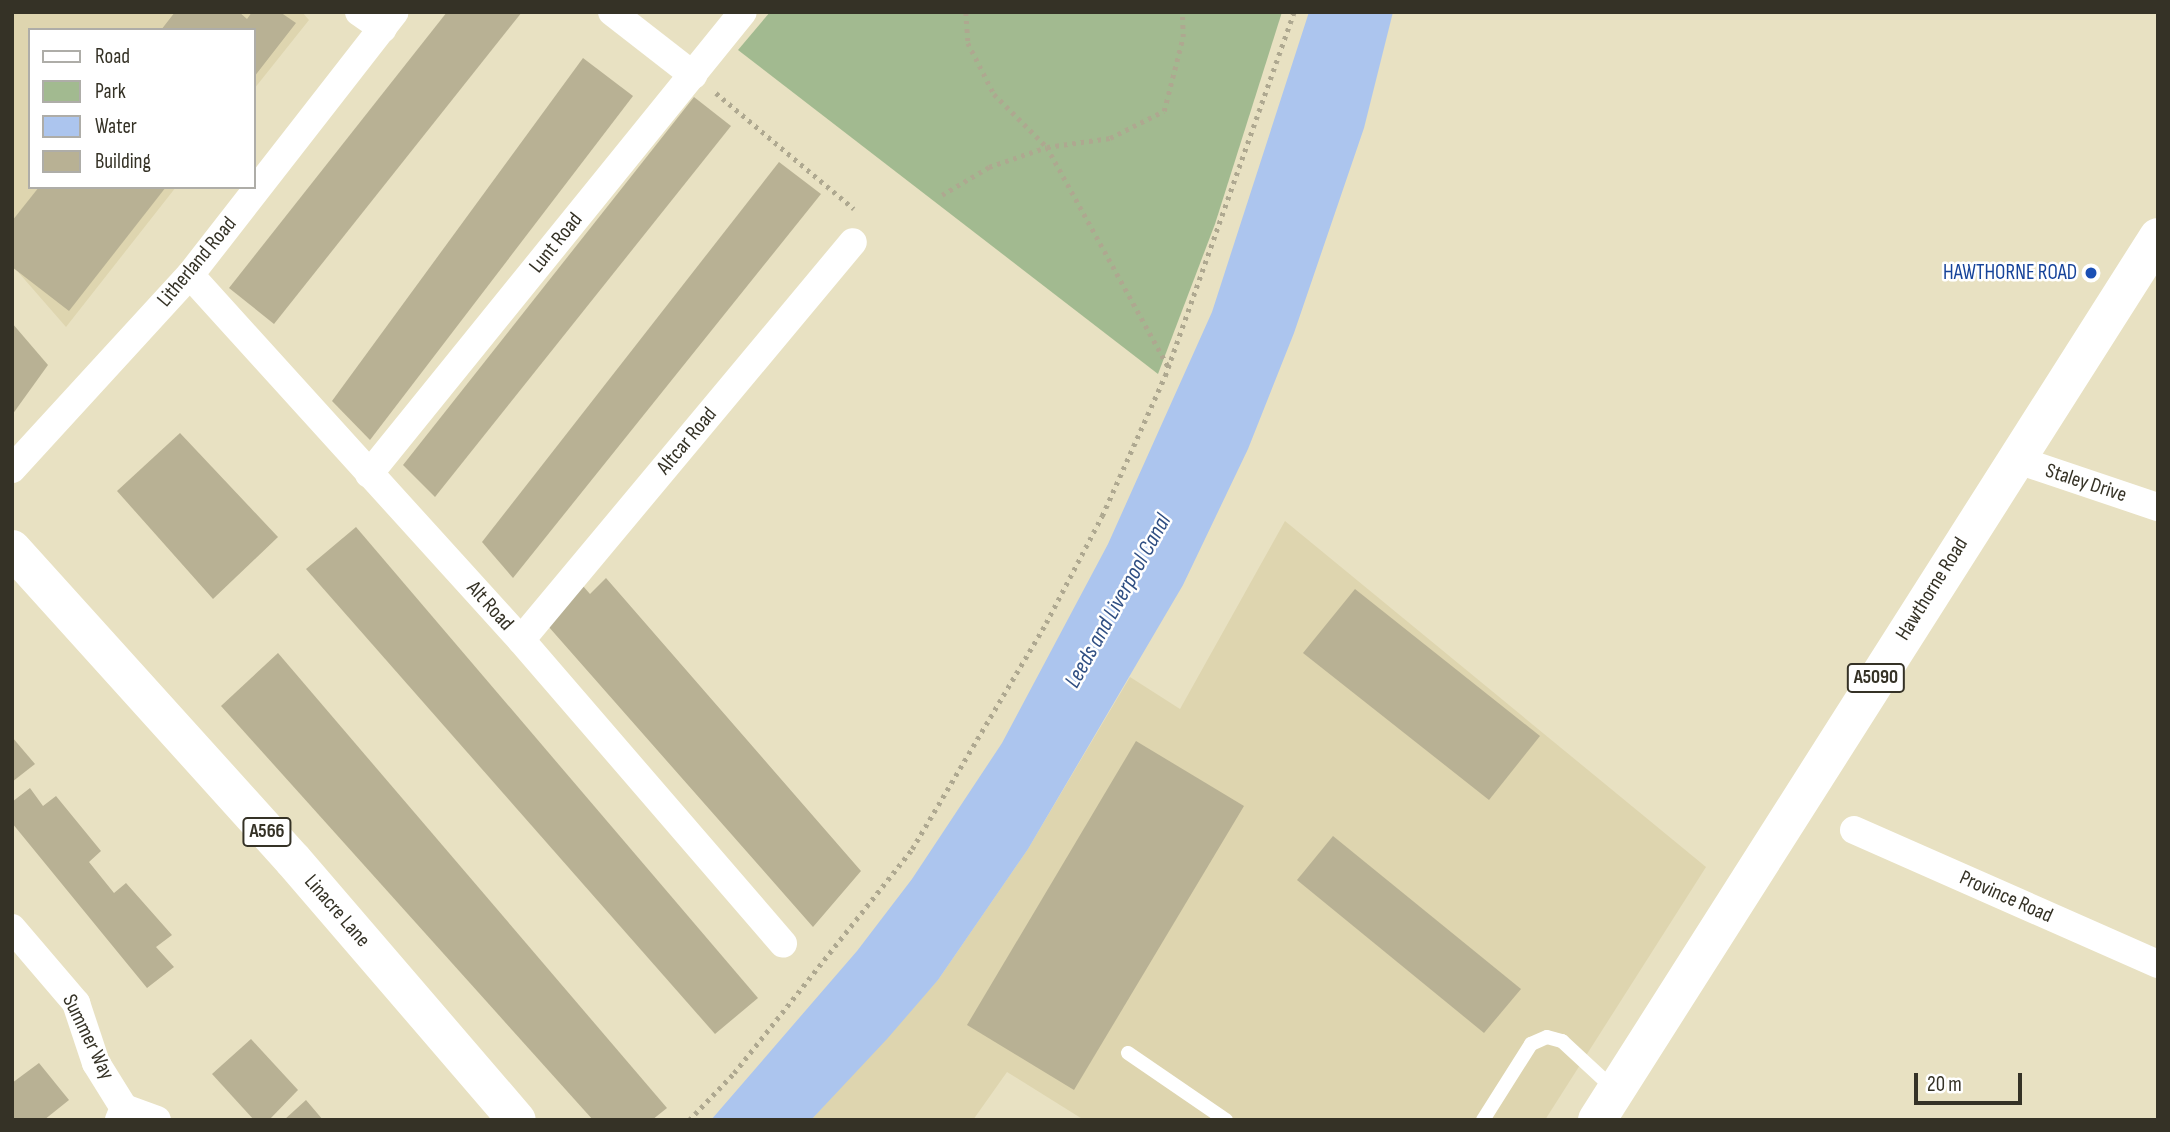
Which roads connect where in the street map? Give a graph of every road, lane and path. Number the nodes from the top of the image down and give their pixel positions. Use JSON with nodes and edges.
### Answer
{"nodes":[{"id":1,"x":359,"y":12,"type":"edge"},
{"id":2,"x":612,"y":12,"type":"edge"},
{"id":3,"x":743,"y":12,"type":"edge"},
{"id":4,"x":966,"y":12,"type":"edge"},
{"id":5,"x":1182,"y":12,"type":"edge"},
{"id":6,"x":1294,"y":12,"type":"edge"},
{"id":7,"x":389,"y":21,"type":"edge"},
{"id":8,"x":693,"y":75,"type":"junction"},
{"id":9,"x":1047,"y":147,"type":"junction"},
{"id":10,"x":942,"y":195,"type":"dead end"},
{"id":11,"x":2158,"y":237,"type":"edge"},
{"id":12,"x":853,"y":242,"type":"joint"},
{"id":13,"x":190,"y":275,"type":"junction"},
{"id":14,"x":1168,"y":366,"type":"junction"},
{"id":15,"x":2015,"y":459,"type":"junction"},
{"id":16,"x":12,"y":469,"type":"edge"},
{"id":17,"x":369,"y":474,"type":"junction"},
{"id":18,"x":2158,"y":506,"type":"edge"},
{"id":19,"x":12,"y":549,"type":"edge"},
{"id":20,"x":520,"y":640,"type":"junction"},
{"id":21,"x":1854,"y":830,"type":"dead end"},
{"id":22,"x":12,"y":928,"type":"edge"},
{"id":23,"x":783,"y":943,"type":"dead end"},
{"id":24,"x":2158,"y":964,"type":"edge"},
{"id":25,"x":1128,"y":1053,"type":"dead end"},
{"id":26,"x":1606,"y":1105,"type":"edge"},
{"id":27,"x":121,"y":1114,"type":"edge"},
{"id":28,"x":157,"y":1120,"type":"edge"},
{"id":29,"x":517,"y":1120,"type":"edge"},
{"id":30,"x":689,"y":1120,"type":"edge"},
{"id":31,"x":1226,"y":1120,"type":"edge"},
{"id":32,"x":1483,"y":1120,"type":"edge"}],
"edges":[{"from":1,"to":7,"type":"street"},
{"from":2,"to":8,"type":"street"},
{"from":3,"to":8,"type":"street","name":"Lunt Road"},
{"from":4,"to":9,"type":"path"},
{"from":5,"to":9,"type":"path"},
{"from":6,"to":14,"type":"path"},
{"from":7,"to":13,"type":"street","name":"Litherland Road"},
{"from":8,"to":12,"type":"path"},
{"from":8,"to":17,"type":"street","name":"Lunt Road"},
{"from":9,"to":10,"type":"path"},
{"from":9,"to":14,"type":"path"},
{"from":11,"to":15,"type":"main road","name":"Hawthorne Road","number":"A5090"},
{"from":12,"to":20,"type":"street","name":"Altcar Road"},
{"from":13,"to":16,"type":"street","name":"Litherland Road"},
{"from":13,"to":17,"type":"street","name":"Alt Road"},
{"from":14,"to":30,"type":"path"},
{"from":15,"to":18,"type":"street","name":"Staley Drive"},
{"from":15,"to":26,"type":"main road","name":"Hawthorne Road","number":"A5090"},
{"from":17,"to":20,"type":"street","name":"Alt Road"},
{"from":19,"to":29,"type":"main road","name":"Linacre Lane","number":"A566"},
{"from":20,"to":23,"type":"street","name":"Alt Road"},
{"from":21,"to":24,"type":"street","name":"Province Road"},
{"from":22,"to":27,"type":"street","name":"Summer Way"},
{"from":25,"to":31,"type":"lane"},
{"from":26,"to":32,"type":"lane"},
{"from":27,"to":28,"type":"street"}]}
